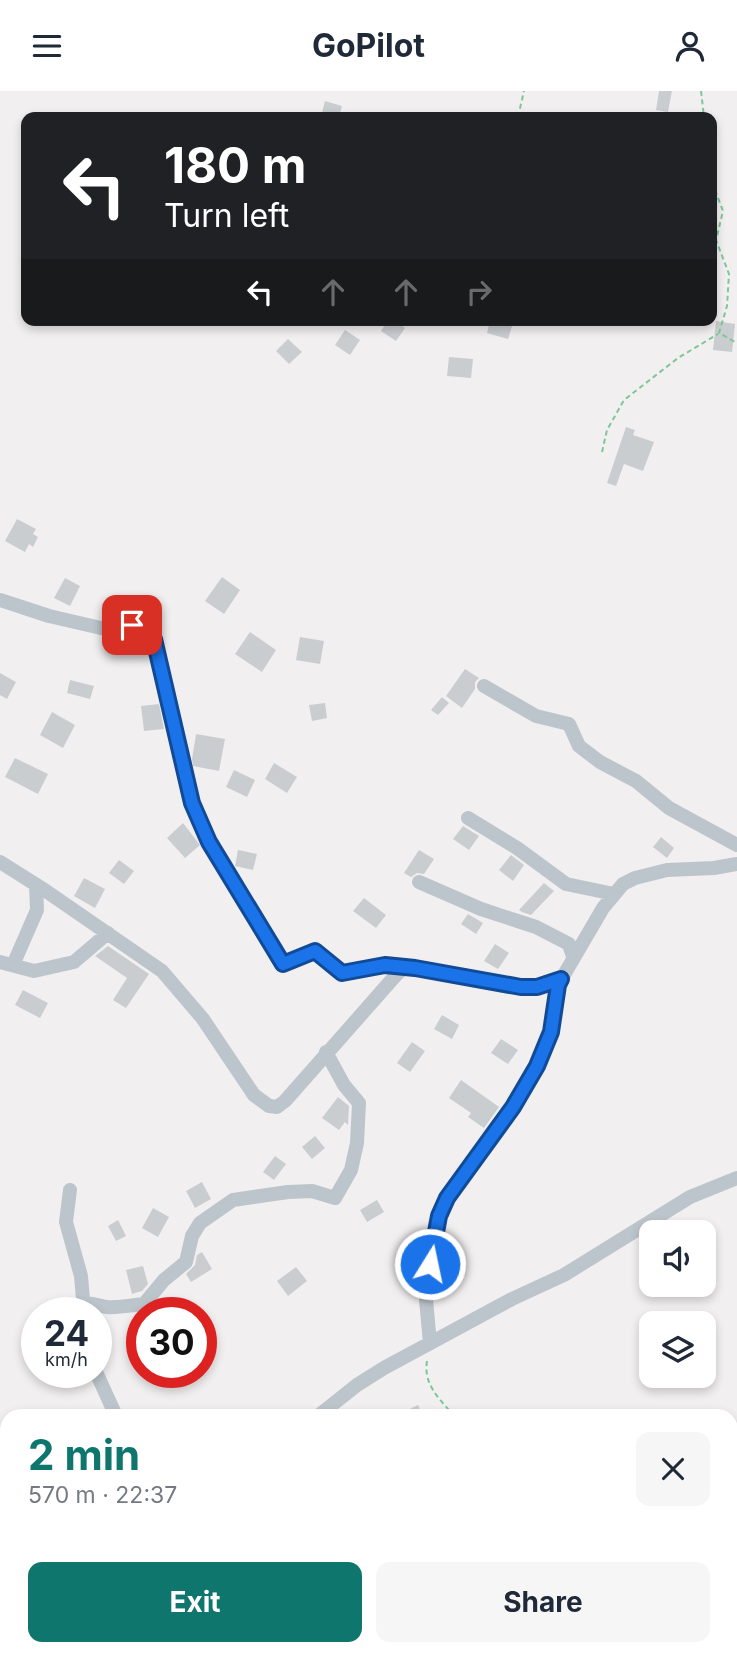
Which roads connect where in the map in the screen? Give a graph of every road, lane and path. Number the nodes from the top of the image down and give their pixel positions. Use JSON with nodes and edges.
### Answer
{"nodes":[{"id":1,"x":524,"y":91,"type":"edge"},
{"id":2,"x":701,"y":91,"type":"edge"},
{"id":3,"x":519,"y":112,"type":"edge"},
{"id":4,"x":703,"y":112,"type":"edge"},
{"id":5,"x":717,"y":195,"type":"edge"},
{"id":6,"x":717,"y":236,"type":"edge"},
{"id":7,"x":717,"y":243,"type":"edge"},
{"id":8,"x":719,"y":333,"type":"junction"},
{"id":9,"x":737,"y":343,"type":"edge"},
{"id":10,"x":602,"y":452,"type":"dead end"},
{"id":11,"x":0,"y":600,"type":"edge"},
{"id":12,"x":484,"y":686,"type":"dead end"},
{"id":13,"x":468,"y":818,"type":"dead end"},
{"id":14,"x":737,"y":845,"type":"edge"},
{"id":15,"x":0,"y":862,"type":"edge"},
{"id":16,"x":737,"y":864,"type":"edge"},
{"id":17,"x":419,"y":882,"type":"dead end"},
{"id":18,"x":36,"y":885,"type":"junction"},
{"id":19,"x":614,"y":894,"type":"junction"},
{"id":20,"x":108,"y":933,"type":"junction"},
{"id":21,"x":573,"y":957,"type":"junction"},
{"id":22,"x":7,"y":963,"type":"edge"},
{"id":23,"x":404,"y":968,"type":"junction"},
{"id":24,"x":561,"y":979,"type":"junction"},
{"id":25,"x":326,"y":1052,"type":"junction"},
{"id":26,"x":737,"y":1178,"type":"edge"},
{"id":27,"x":70,"y":1190,"type":"dead end"},
{"id":28,"x":82,"y":1297,"type":"edge"},
{"id":29,"x":112,"y":1307,"type":"edge"},
{"id":30,"x":430,"y":1343,"type":"junction"},
{"id":31,"x":103,"y":1388,"type":"edge"},
{"id":32,"x":113,"y":1409,"type":"edge"},
{"id":33,"x":327,"y":1409,"type":"edge"},
{"id":34,"x":448,"y":1409,"type":"edge"}],
"edges":[{"from":1,"to":3,"type":"path"},
{"from":2,"to":4,"type":"path"},
{"from":5,"to":6,"type":"path"},
{"from":7,"to":8,"type":"path"},
{"from":8,"to":9,"type":"path"},
{"from":8,"to":10,"type":"path"},
{"from":11,"to":23,"type":"street"},
{"from":12,"to":14,"type":"street"},
{"from":13,"to":19,"type":"street"},
{"from":15,"to":18,"type":"street"},
{"from":16,"to":19,"type":"street"},
{"from":17,"to":21,"type":"street"},
{"from":18,"to":20,"type":"street"},
{"from":18,"to":22,"type":"street"},
{"from":19,"to":21,"type":"street"},
{"from":20,"to":22,"type":"street"},
{"from":20,"to":25,"type":"street"},
{"from":21,"to":24,"type":"street"},
{"from":23,"to":24,"type":"street"},
{"from":23,"to":25,"type":"street"},
{"from":24,"to":30,"type":"street"},
{"from":25,"to":29,"type":"street"},
{"from":26,"to":30,"type":"street"},
{"from":27,"to":28,"type":"street"},
{"from":30,"to":33,"type":"street"},
{"from":30,"to":34,"type":"path"},
{"from":31,"to":32,"type":"street"}]}
